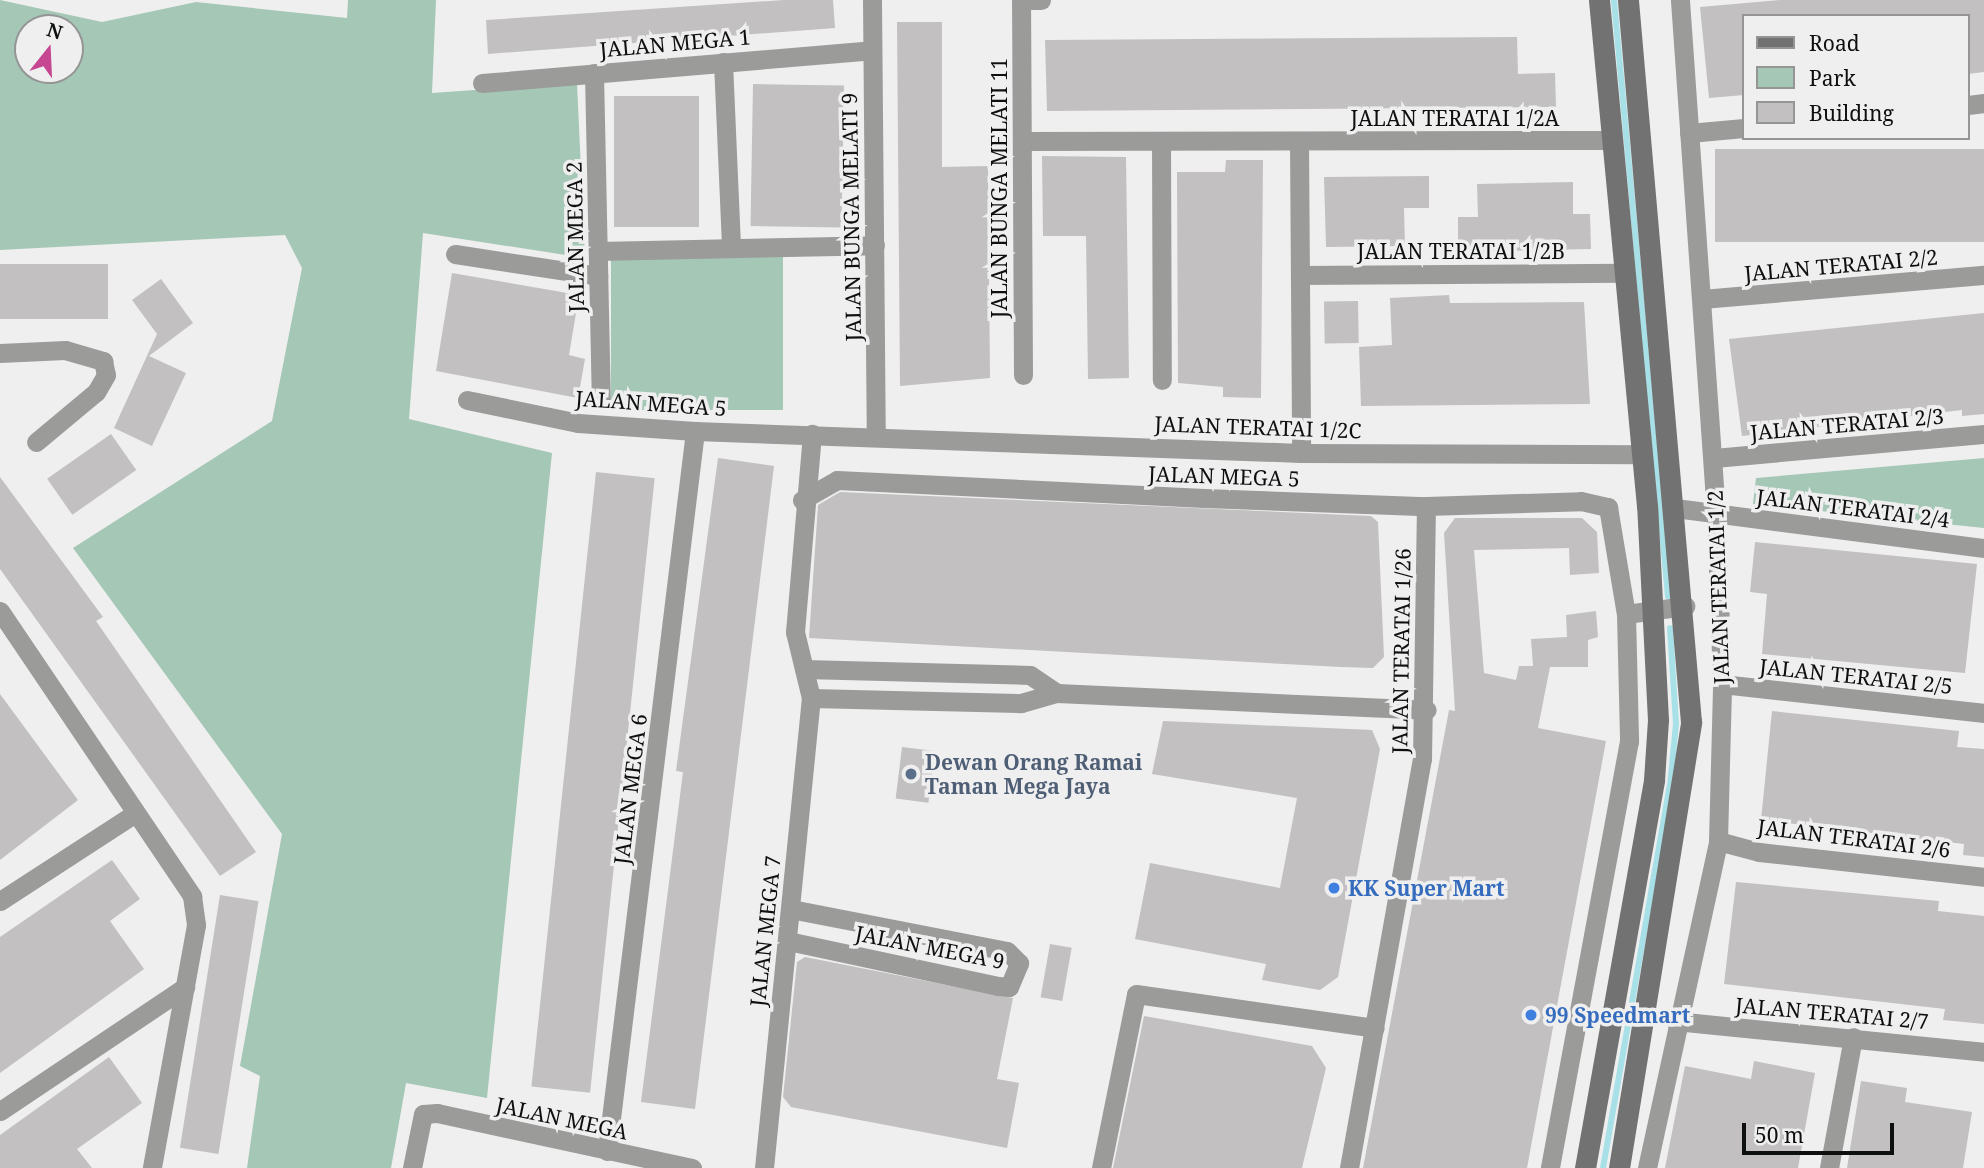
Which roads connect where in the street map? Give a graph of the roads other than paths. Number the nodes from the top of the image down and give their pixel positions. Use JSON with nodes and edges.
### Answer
{"nodes":[{"id":1,"x":872,"y":0,"type":"edge"},
{"id":2,"x":1021,"y":0,"type":"edge"},
{"id":3,"x":1041,"y":0,"type":"edge"},
{"id":4,"x":1599,"y":0,"type":"edge"},
{"id":5,"x":1628,"y":0,"type":"edge"},
{"id":6,"x":1680,"y":0,"type":"edge"},
{"id":7,"x":872,"y":50,"type":"junction"},
{"id":8,"x":723,"y":62,"type":"junction"},
{"id":9,"x":594,"y":73,"type":"junction"},
{"id":10,"x":482,"y":83,"type":"dead end"},
{"id":11,"x":1742,"y":128,"type":"edge"},
{"id":12,"x":1689,"y":133,"type":"junction"},
{"id":13,"x":1611,"y":140,"type":"junction"},
{"id":14,"x":1021,"y":141,"type":"junction"},
{"id":15,"x":1161,"y":141,"type":"junction"},
{"id":16,"x":1299,"y":141,"type":"junction"},
{"id":17,"x":875,"y":245,"type":"junction"},
{"id":18,"x":731,"y":247,"type":"junction"},
{"id":19,"x":598,"y":250,"type":"junction"},
{"id":20,"x":455,"y":254,"type":"dead end"},
{"id":21,"x":1623,"y":273,"type":"junction"},
{"id":22,"x":1300,"y":275,"type":"junction"},
{"id":23,"x":1984,"y":275,"type":"edge"},
{"id":24,"x":598,"y":276,"type":"junction"},
{"id":25,"x":1702,"y":299,"type":"junction"},
{"id":26,"x":0,"y":353,"type":"edge"},
{"id":27,"x":1023,"y":375,"type":"dead end"},
{"id":28,"x":1162,"y":380,"type":"dead end"},
{"id":29,"x":467,"y":400,"type":"dead end"},
{"id":30,"x":601,"y":401,"type":"dead end"},
{"id":31,"x":695,"y":431,"type":"junction"},
{"id":32,"x":812,"y":434,"type":"junction"},
{"id":33,"x":876,"y":434,"type":"junction"},
{"id":34,"x":1984,"y":434,"type":"edge"},
{"id":35,"x":36,"y":442,"type":"dead end"},
{"id":36,"x":1301,"y":453,"type":"junction"},
{"id":37,"x":1639,"y":454,"type":"junction"},
{"id":38,"x":1714,"y":458,"type":"junction"},
{"id":39,"x":812,"y":466,"type":"junction"},
{"id":40,"x":838,"y":480,"type":"junction"},
{"id":41,"x":802,"y":500,"type":"junction"},
{"id":42,"x":1426,"y":506,"type":"junction"},
{"id":43,"x":1675,"y":508,"type":"junction"},
{"id":44,"x":1716,"y":514,"type":"junction"},
{"id":45,"x":1984,"y":548,"type":"edge"},
{"id":46,"x":1685,"y":606,"type":"junction"},
{"id":47,"x":1654,"y":610,"type":"junction"},
{"id":48,"x":0,"y":611,"type":"edge"},
{"id":49,"x":1626,"y":614,"type":"junction"},
{"id":50,"x":804,"y":668,"type":"junction"},
{"id":51,"x":1722,"y":684,"type":"junction"},
{"id":52,"x":1057,"y":693,"type":"junction"},
{"id":53,"x":811,"y":698,"type":"junction"},
{"id":54,"x":1427,"y":710,"type":"junction"},
{"id":55,"x":1984,"y":713,"type":"edge"},
{"id":56,"x":134,"y":814,"type":"junction"},
{"id":57,"x":1718,"y":841,"type":"junction"},
{"id":58,"x":1984,"y":877,"type":"edge"},
{"id":59,"x":0,"y":901,"type":"edge"},
{"id":60,"x":790,"y":909,"type":"junction"},
{"id":61,"x":788,"y":941,"type":"junction"},
{"id":62,"x":185,"y":987,"type":"junction"},
{"id":63,"x":1675,"y":1021,"type":"junction"},
{"id":64,"x":1375,"y":1028,"type":"junction"},
{"id":65,"x":1853,"y":1037,"type":"junction"},
{"id":66,"x":1984,"y":1052,"type":"edge"},
{"id":67,"x":0,"y":1111,"type":"edge"},
{"id":68,"x":607,"y":1151,"type":"junction"},
{"id":69,"x":152,"y":1168,"type":"edge"},
{"id":70,"x":414,"y":1168,"type":"edge"},
{"id":71,"x":692,"y":1168,"type":"edge"},
{"id":72,"x":764,"y":1168,"type":"edge"},
{"id":73,"x":1101,"y":1168,"type":"edge"},
{"id":74,"x":1349,"y":1168,"type":"edge"},
{"id":75,"x":1550,"y":1168,"type":"edge"},
{"id":76,"x":1585,"y":1168,"type":"edge"},
{"id":77,"x":1619,"y":1168,"type":"edge"},
{"id":78,"x":1647,"y":1168,"type":"edge"},
{"id":79,"x":1829,"y":1168,"type":"edge"}],
"edges":[{"from":1,"to":7,"type":"street","name":"JALAN BUNGA MELATI 9"},
{"from":2,"to":3,"type":"street"},
{"from":2,"to":14,"type":"street","name":"JALAN BUNGA MELATI 11"},
{"from":4,"to":13,"type":"main road"},
{"from":5,"to":43,"type":"main road","name":"JALAN TERATAI 1/2"},
{"from":6,"to":12,"type":"street","name":"JALAN TERATAI 1/2"},
{"from":7,"to":8,"type":"street","name":"JALAN MEGA 1"},
{"from":7,"to":17,"type":"street","name":"JALAN BUNGA MELATI 9"},
{"from":8,"to":9,"type":"street","name":"JALAN MEGA 1"},
{"from":8,"to":18,"type":"street"},
{"from":9,"to":10,"type":"street","name":"JALAN MEGA 1"},
{"from":9,"to":19,"type":"street","name":"JALAN MEGA 2"},
{"from":11,"to":12,"type":"street"},
{"from":12,"to":25,"type":"street","name":"JALAN TERATAI 1/2"},
{"from":13,"to":16,"type":"street","name":"JALAN TERATAI 1/2A"},
{"from":13,"to":21,"type":"main road"},
{"from":14,"to":15,"type":"street","name":"JALAN TERATAI 1/2A"},
{"from":14,"to":27,"type":"street","name":"JALAN BUNGA MELATI 11"},
{"from":15,"to":16,"type":"street","name":"JALAN TERATAI 1/2A"},
{"from":15,"to":28,"type":"street"},
{"from":16,"to":22,"type":"street"},
{"from":17,"to":18,"type":"street"},
{"from":17,"to":33,"type":"street","name":"JALAN BUNGA MELATI 9"},
{"from":18,"to":19,"type":"street"},
{"from":19,"to":24,"type":"street","name":"JALAN MEGA 2"},
{"from":20,"to":24,"type":"street"},
{"from":21,"to":22,"type":"street","name":"JALAN TERATAI 1/2B"},
{"from":21,"to":37,"type":"main road"},
{"from":22,"to":36,"type":"street"},
{"from":23,"to":25,"type":"street","name":"JALAN TERATAI 2/2"},
{"from":24,"to":30,"type":"street","name":"JALAN MEGA 2"},
{"from":25,"to":38,"type":"street","name":"JALAN TERATAI 1/2"},
{"from":26,"to":35,"type":"street"},
{"from":29,"to":31,"type":"street","name":"JALAN MEGA 5"},
{"from":31,"to":32,"type":"street","name":"JALAN MEGA 5"},
{"from":31,"to":68,"type":"street","name":"JALAN MEGA 6"},
{"from":32,"to":33,"type":"street","name":"JALAN MEGA 5"},
{"from":32,"to":39,"type":"street","name":"JALAN MEGA 7"},
{"from":33,"to":36,"type":"street","name":"JALAN TERATAI 1/2C"},
{"from":34,"to":38,"type":"street","name":"JALAN TERATAI 2/3"},
{"from":36,"to":37,"type":"street","name":"JALAN TERATAI 1/2C"},
{"from":37,"to":47,"type":"main road"},
{"from":38,"to":44,"type":"street","name":"JALAN TERATAI 1/2"},
{"from":39,"to":40,"type":"street","name":"JALAN MEGA 5"},
{"from":39,"to":41,"type":"street","name":"JALAN MEGA 7"},
{"from":40,"to":41,"type":"street"},
{"from":40,"to":42,"type":"street","name":"JALAN MEGA 5"},
{"from":41,"to":50,"type":"street","name":"JALAN MEGA 7"},
{"from":42,"to":49,"type":"street","name":"JALAN MEGA 5"},
{"from":42,"to":54,"type":"street","name":"JALAN TERATAI 1/26"},
{"from":43,"to":44,"type":"street","name":"JALAN TERATAI 2/4"},
{"from":43,"to":46,"type":"main road","name":"JALAN TERATAI 1/2"},
{"from":44,"to":45,"type":"street","name":"JALAN TERATAI 2/4"},
{"from":44,"to":51,"type":"street","name":"JALAN TERATAI 1/2"},
{"from":46,"to":47,"type":"street"},
{"from":46,"to":77,"type":"main road","name":"JALAN TERATAI 1/2"},
{"from":47,"to":49,"type":"street"},
{"from":47,"to":76,"type":"main road"},
{"from":48,"to":56,"type":"street"},
{"from":49,"to":75,"type":"street"},
{"from":50,"to":52,"type":"street"},
{"from":50,"to":53,"type":"street","name":"JALAN MEGA 7"},
{"from":51,"to":55,"type":"street","name":"JALAN TERATAI 2/5"},
{"from":51,"to":57,"type":"street","name":"JALAN TERATAI 1/2"},
{"from":52,"to":53,"type":"street"},
{"from":52,"to":54,"type":"street"},
{"from":53,"to":60,"type":"street","name":"JALAN MEGA 7"},
{"from":54,"to":64,"type":"street","name":"JALAN TERATAI 1/26"},
{"from":56,"to":59,"type":"street"},
{"from":56,"to":62,"type":"street"},
{"from":57,"to":58,"type":"street","name":"JALAN TERATAI 2/6"},
{"from":57,"to":63,"type":"street","name":"JALAN TERATAI 1/2"},
{"from":60,"to":61,"type":"street","name":"JALAN MEGA 7"},
{"from":60,"to":61,"type":"street","name":"JALAN MEGA 9"},
{"from":61,"to":72,"type":"street","name":"JALAN MEGA 7"},
{"from":62,"to":67,"type":"street"},
{"from":62,"to":69,"type":"street"},
{"from":63,"to":65,"type":"street","name":"JALAN TERATAI 2/7"},
{"from":63,"to":78,"type":"street","name":"JALAN TERATAI 1/2"},
{"from":64,"to":73,"type":"street"},
{"from":64,"to":74,"type":"street","name":"JALAN TERATAI 1/26"},
{"from":65,"to":66,"type":"street","name":"JALAN TERATAI 2/7"},
{"from":65,"to":79,"type":"street"},
{"from":68,"to":70,"type":"street","name":"JALAN MEGA"},
{"from":68,"to":71,"type":"street","name":"JALAN MEGA"}]}
